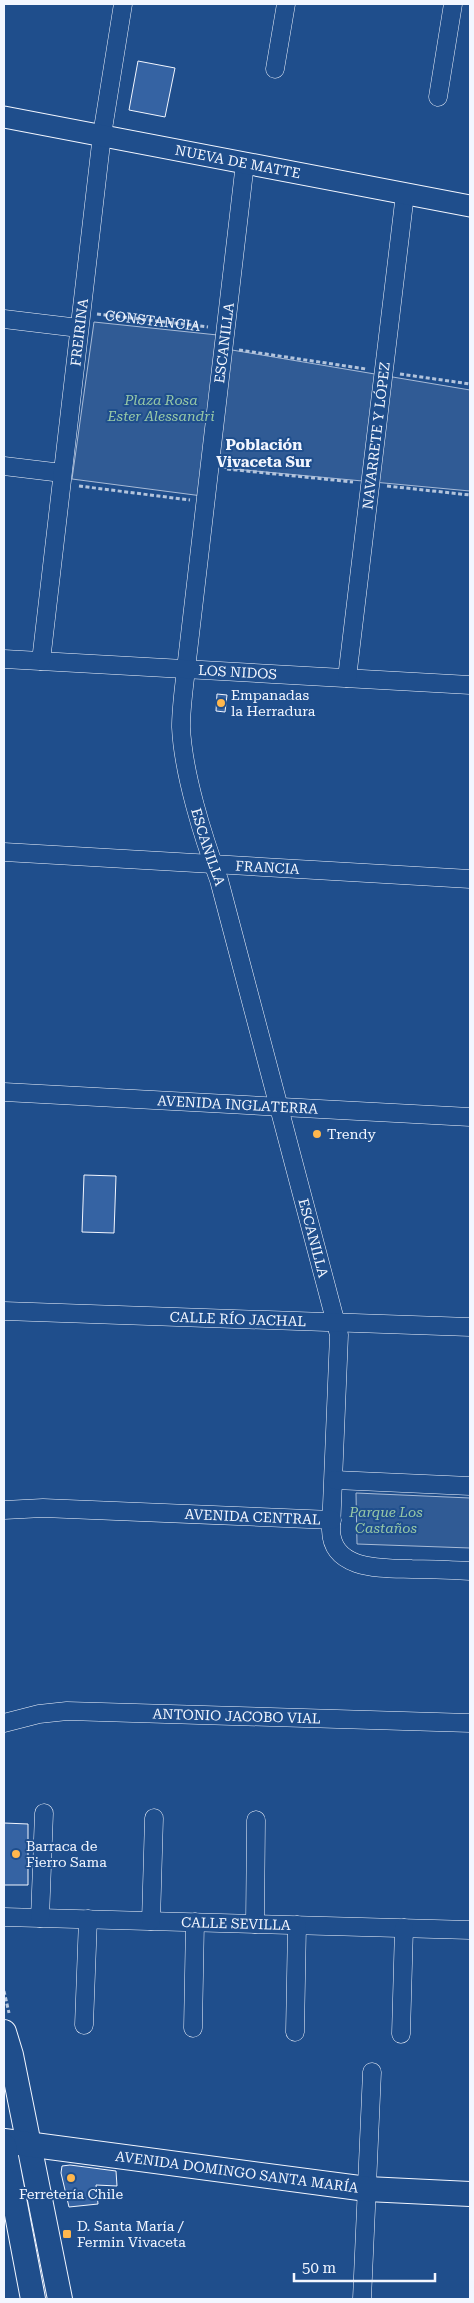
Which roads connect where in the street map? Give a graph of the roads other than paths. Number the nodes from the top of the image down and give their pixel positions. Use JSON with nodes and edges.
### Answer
{"nodes":[{"id":1,"x":123,"y":4,"type":"edge"},
{"id":2,"x":286,"y":4,"type":"edge"},
{"id":3,"x":453,"y":4,"type":"edge"},
{"id":4,"x":275,"y":69,"type":"dead end"},
{"id":5,"x":438,"y":97,"type":"dead end"},
{"id":6,"x":4,"y":117,"type":"edge"},
{"id":7,"x":102,"y":135,"type":"junction"},
{"id":8,"x":245,"y":163,"type":"junction"},
{"id":9,"x":404,"y":194,"type":"junction"},
{"id":10,"x":470,"y":206,"type":"edge"},
{"id":11,"x":4,"y":319,"type":"edge"},
{"id":12,"x":80,"y":320,"type":"junction"},
{"id":13,"x":4,"y":466,"type":"edge"},
{"id":14,"x":62,"y":478,"type":"junction"},
{"id":15,"x":4,"y":659,"type":"edge"},
{"id":16,"x":41,"y":661,"type":"junction"},
{"id":17,"x":186,"y":669,"type":"junction"},
{"id":18,"x":346,"y":678,"type":"junction"},
{"id":19,"x":470,"y":685,"type":"edge"},
{"id":20,"x":4,"y":852,"type":"edge"},
{"id":21,"x":213,"y":864,"type":"junction"},
{"id":22,"x":470,"y":879,"type":"edge"},
{"id":23,"x":4,"y":1092,"type":"edge"},
{"id":24,"x":280,"y":1106,"type":"junction"},
{"id":25,"x":470,"y":1117,"type":"edge"},
{"id":26,"x":4,"y":1311,"type":"edge"},
{"id":27,"x":337,"y":1322,"type":"junction"},
{"id":28,"x":470,"y":1327,"type":"edge"},
{"id":29,"x":335,"y":1480,"type":"junction"},
{"id":30,"x":470,"y":1486,"type":"edge"},
{"id":31,"x":4,"y":1510,"type":"edge"},
{"id":32,"x":332,"y":1520,"type":"junction"},
{"id":33,"x":470,"y":1571,"type":"edge"},
{"id":34,"x":4,"y":1723,"type":"edge"},
{"id":35,"x":470,"y":1723,"type":"edge"},
{"id":36,"x":44,"y":1813,"type":"dead end"},
{"id":37,"x":154,"y":1818,"type":"dead end"},
{"id":38,"x":256,"y":1820,"type":"dead end"},
{"id":39,"x":4,"y":1917,"type":"edge"},
{"id":40,"x":40,"y":1918,"type":"junction"},
{"id":41,"x":88,"y":1919,"type":"junction"},
{"id":42,"x":151,"y":1921,"type":"junction"},
{"id":43,"x":195,"y":1922,"type":"junction"},
{"id":44,"x":255,"y":1924,"type":"junction"},
{"id":45,"x":297,"y":1925,"type":"junction"},
{"id":46,"x":404,"y":1928,"type":"junction"},
{"id":47,"x":470,"y":1930,"type":"edge"},
{"id":48,"x":84,"y":2025,"type":"dead end"},
{"id":49,"x":192,"y":2028,"type":"dead end"},
{"id":50,"x":4,"y":2032,"type":"edge"},
{"id":51,"x":294,"y":2032,"type":"dead end"},
{"id":52,"x":401,"y":2034,"type":"dead end"},
{"id":53,"x":372,"y":2072,"type":"dead end"},
{"id":54,"x":4,"y":2141,"type":"edge"},
{"id":55,"x":29,"y":2143,"type":"junction"},
{"id":56,"x":4,"y":2146,"type":"edge"},
{"id":57,"x":367,"y":2189,"type":"junction"},
{"id":58,"x":470,"y":2194,"type":"edge"},
{"id":59,"x":34,"y":2299,"type":"edge"},
{"id":60,"x":60,"y":2299,"type":"edge"},
{"id":61,"x":362,"y":2299,"type":"edge"}],
"edges":[{"from":1,"to":7,"type":"street","name":"FREIRINA"},
{"from":2,"to":4,"type":"street"},
{"from":3,"to":5,"type":"street"},
{"from":6,"to":7,"type":"street","name":"NUEVA DE MATTE"},
{"from":7,"to":8,"type":"street","name":"NUEVA DE MATTE"},
{"from":7,"to":12,"type":"street","name":"FREIRINA"},
{"from":8,"to":9,"type":"street","name":"NUEVA DE MATTE"},
{"from":8,"to":17,"type":"street","name":"ESCANILLA"},
{"from":9,"to":10,"type":"street","name":"NUEVA DE MATTE"},
{"from":9,"to":18,"type":"street","name":"NAVARRETE Y LÓPEZ"},
{"from":11,"to":12,"type":"street"},
{"from":12,"to":14,"type":"street","name":"FREIRINA"},
{"from":13,"to":14,"type":"street"},
{"from":14,"to":16,"type":"street","name":"FREIRINA"},
{"from":15,"to":16,"type":"street","name":"LOS NIDOS"},
{"from":16,"to":17,"type":"street","name":"LOS NIDOS"},
{"from":17,"to":18,"type":"street","name":"LOS NIDOS"},
{"from":17,"to":21,"type":"street","name":"ESCANILLA"},
{"from":18,"to":19,"type":"street","name":"LOS NIDOS"},
{"from":20,"to":21,"type":"street","name":"FRANCIA"},
{"from":21,"to":22,"type":"street","name":"FRANCIA"},
{"from":21,"to":24,"type":"street","name":"ESCANILLA"},
{"from":23,"to":24,"type":"street","name":"AVENIDA INGLATERRA"},
{"from":24,"to":25,"type":"street","name":"AVENIDA INGLATERRA"},
{"from":24,"to":27,"type":"street","name":"ESCANILLA"},
{"from":26,"to":27,"type":"street","name":"CALLE RÍO JACHAL"},
{"from":27,"to":28,"type":"street","name":"CALLE RÍO JACHAL"},
{"from":27,"to":29,"type":"street","name":"ESCANILLA"},
{"from":29,"to":30,"type":"street"},
{"from":29,"to":32,"type":"street","name":"ESCANILLA"},
{"from":31,"to":32,"type":"street","name":"AVENIDA CENTRAL"},
{"from":32,"to":33,"type":"street","name":"AVENIDA CENTRAL"},
{"from":34,"to":35,"type":"street","name":"ANTONIO JACOBO VIAL"},
{"from":36,"to":40,"type":"street"},
{"from":37,"to":42,"type":"street"},
{"from":38,"to":44,"type":"street"},
{"from":39,"to":40,"type":"street","name":"CALLE SEVILLA"},
{"from":40,"to":41,"type":"street","name":"CALLE SEVILLA"},
{"from":41,"to":42,"type":"street","name":"CALLE SEVILLA"},
{"from":41,"to":48,"type":"street"},
{"from":42,"to":43,"type":"street","name":"CALLE SEVILLA"},
{"from":43,"to":44,"type":"street","name":"CALLE SEVILLA"},
{"from":43,"to":49,"type":"street"},
{"from":44,"to":45,"type":"street","name":"CALLE SEVILLA"},
{"from":45,"to":46,"type":"street","name":"CALLE SEVILLA"},
{"from":45,"to":51,"type":"street"},
{"from":46,"to":47,"type":"street","name":"CALLE SEVILLA"},
{"from":46,"to":52,"type":"street"},
{"from":50,"to":55,"type":"main road"},
{"from":53,"to":57,"type":"street"},
{"from":54,"to":55,"type":"main road","name":"AVENIDA DOMINGO SANTA MARÍA"},
{"from":55,"to":57,"type":"main road","name":"AVENIDA DOMINGO SANTA MARÍA"},
{"from":55,"to":60,"type":"main road"},
{"from":56,"to":59,"type":"main road"},
{"from":57,"to":58,"type":"main road","name":"AVENIDA DOMINGO SANTA MARÍA"},
{"from":57,"to":61,"type":"street"}]}
